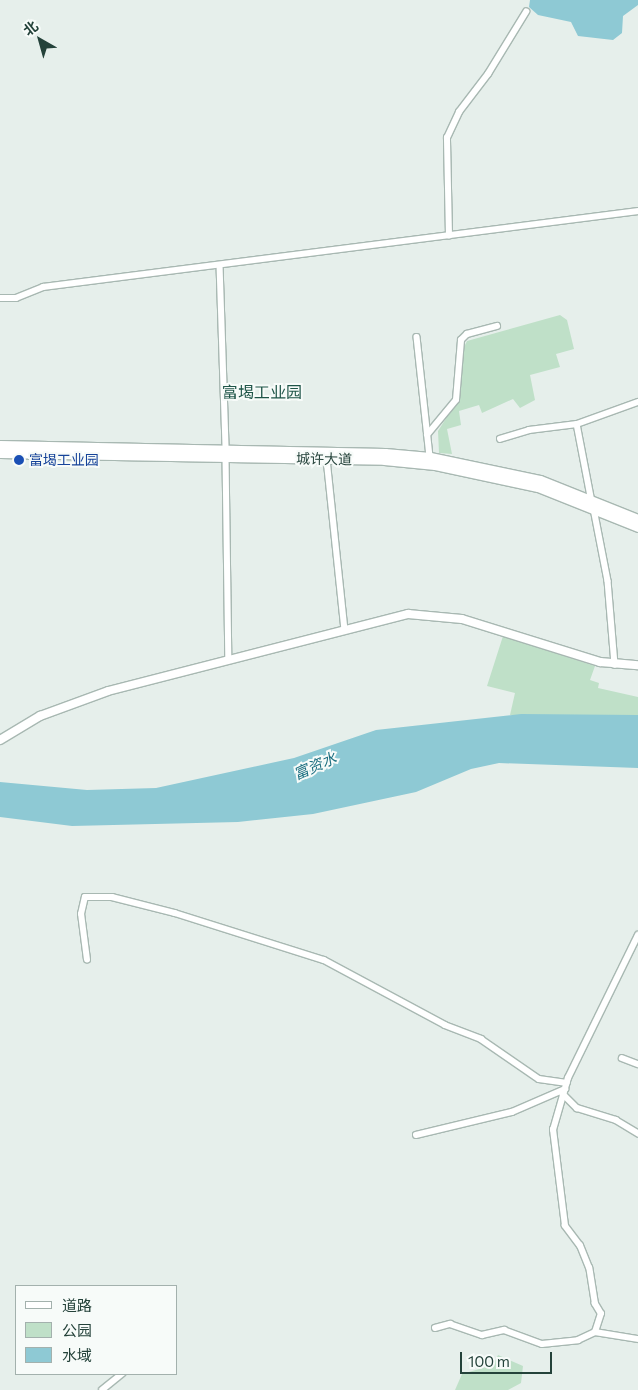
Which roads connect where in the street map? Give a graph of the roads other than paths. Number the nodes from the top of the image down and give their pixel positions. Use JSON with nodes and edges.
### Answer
{"nodes":[{"id":1,"x":526,"y":12,"type":"dead end"},
{"id":2,"x":638,"y":211,"type":"edge"},
{"id":3,"x":449,"y":236,"type":"junction"},
{"id":4,"x":220,"y":265,"type":"junction"},
{"id":5,"x":0,"y":298,"type":"edge"},
{"id":6,"x":497,"y":326,"type":"dead end"},
{"id":7,"x":417,"y":337,"type":"dead end"},
{"id":8,"x":638,"y":402,"type":"edge"},
{"id":9,"x":577,"y":424,"type":"junction"},
{"id":10,"x":427,"y":435,"type":"junction"},
{"id":11,"x":500,"y":439,"type":"dead end"},
{"id":12,"x":0,"y":445,"type":"edge"},
{"id":13,"x":0,"y":453,"type":"edge"},
{"id":14,"x":226,"y":453,"type":"junction"},
{"id":15,"x":430,"y":457,"type":"junction"},
{"id":16,"x":327,"y":459,"type":"junction"},
{"id":17,"x":592,"y":502,"type":"junction"},
{"id":18,"x":638,"y":519,"type":"edge"},
{"id":19,"x":638,"y":527,"type":"edge"},
{"id":20,"x":344,"y":629,"type":"junction"},
{"id":21,"x":229,"y":660,"type":"junction"},
{"id":22,"x":615,"y":665,"type":"junction"},
{"id":23,"x":638,"y":666,"type":"edge"},
{"id":24,"x":0,"y":740,"type":"edge"},
{"id":25,"x":638,"y":935,"type":"edge"},
{"id":26,"x":87,"y":960,"type":"dead end"},
{"id":27,"x":622,"y":1058,"type":"dead end"},
{"id":28,"x":638,"y":1064,"type":"edge"},
{"id":29,"x":565,"y":1089,"type":"junction"},
{"id":30,"x":638,"y":1133,"type":"edge"},
{"id":31,"x":416,"y":1135,"type":"dead end"},
{"id":32,"x":435,"y":1328,"type":"dead end"},
{"id":33,"x":595,"y":1332,"type":"junction"},
{"id":34,"x":638,"y":1339,"type":"edge"},
{"id":35,"x":121,"y":1375,"type":"edge"},
{"id":36,"x":102,"y":1390,"type":"edge"}],
"edges":[{"from":1,"to":3,"type":"street"},
{"from":2,"to":3,"type":"street"},
{"from":3,"to":4,"type":"street"},
{"from":4,"to":5,"type":"street"},
{"from":4,"to":14,"type":"street"},
{"from":6,"to":10,"type":"street"},
{"from":7,"to":10,"type":"street"},
{"from":8,"to":9,"type":"street"},
{"from":9,"to":11,"type":"street"},
{"from":9,"to":17,"type":"street"},
{"from":10,"to":15,"type":"street"},
{"from":12,"to":14,"type":"main road","name":"城许大道"},
{"from":13,"to":14,"type":"main road","name":"城许大道"},
{"from":14,"to":15,"type":"main road","name":"城许大道"},
{"from":14,"to":16,"type":"main road","name":"城许大道"},
{"from":14,"to":21,"type":"street"},
{"from":15,"to":17,"type":"main road","name":"城许大道"},
{"from":16,"to":17,"type":"main road","name":"城许大道"},
{"from":16,"to":20,"type":"street"},
{"from":17,"to":18,"type":"main road","name":"城许大道"},
{"from":17,"to":19,"type":"main road","name":"城许大道"},
{"from":17,"to":22,"type":"street"},
{"from":20,"to":21,"type":"street"},
{"from":20,"to":22,"type":"street"},
{"from":21,"to":24,"type":"street"},
{"from":22,"to":23,"type":"street"},
{"from":25,"to":29,"type":"street"},
{"from":26,"to":29,"type":"street"},
{"from":27,"to":28,"type":"street"},
{"from":29,"to":30,"type":"street"},
{"from":29,"to":31,"type":"street"},
{"from":29,"to":33,"type":"street"},
{"from":32,"to":33,"type":"street"},
{"from":33,"to":34,"type":"street"},
{"from":35,"to":36,"type":"street"}]}
